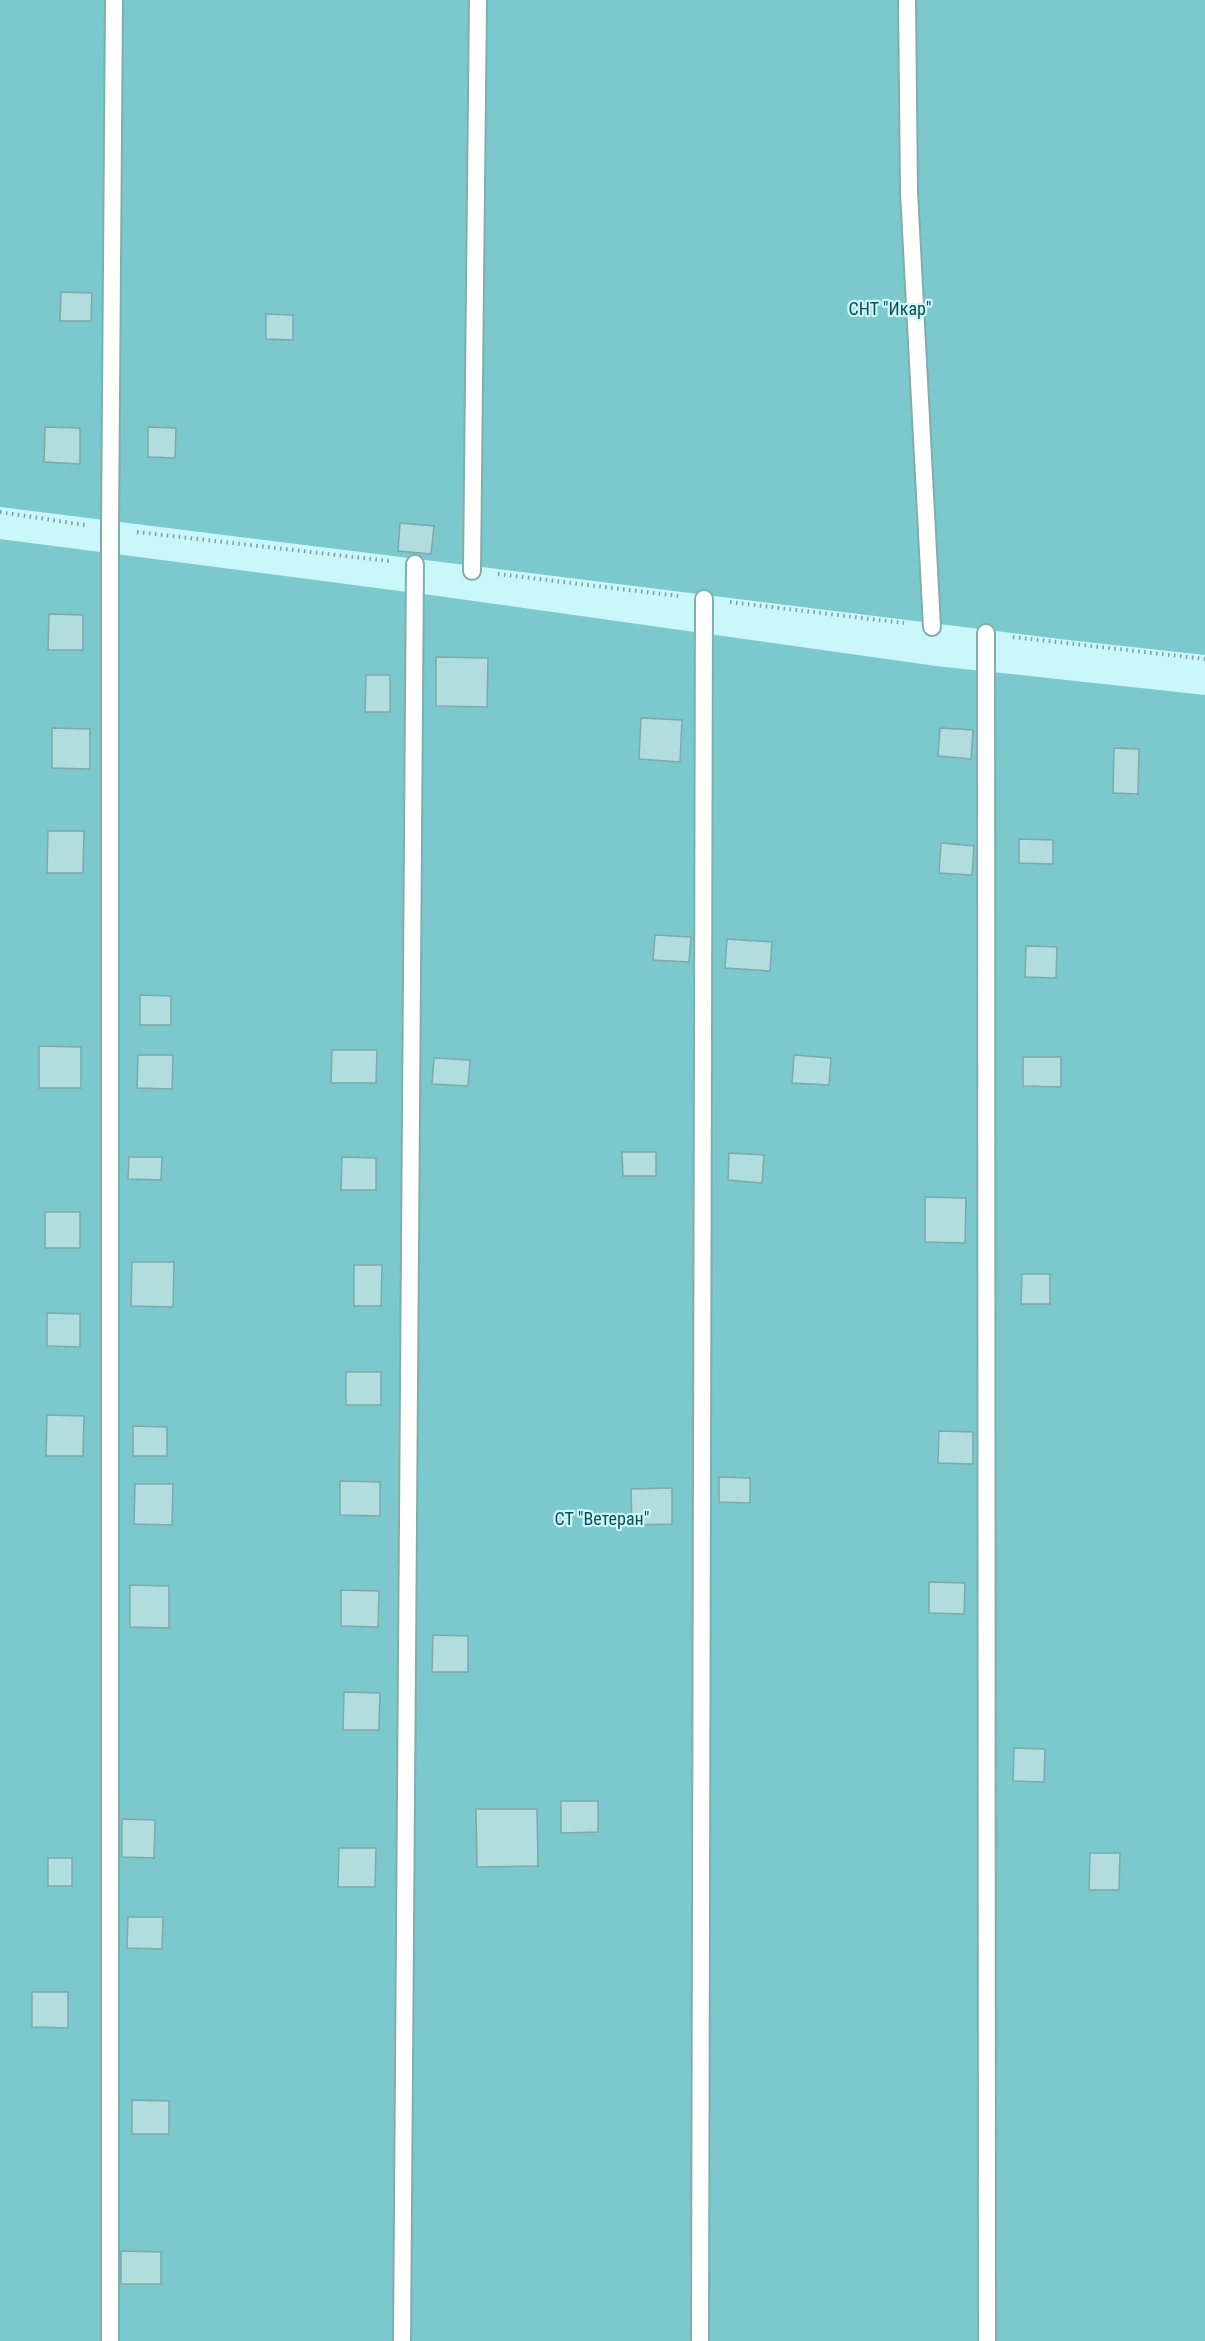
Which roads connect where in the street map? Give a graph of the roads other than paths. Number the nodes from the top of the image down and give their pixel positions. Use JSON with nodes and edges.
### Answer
{"nodes":[{"id":1,"x":114,"y":0,"type":"edge"},
{"id":2,"x":478,"y":0,"type":"edge"},
{"id":3,"x":907,"y":0,"type":"edge"},
{"id":4,"x":414,"y":564,"type":"road end"},
{"id":5,"x":472,"y":571,"type":"road end"},
{"id":6,"x":704,"y":599,"type":"road end"},
{"id":7,"x":932,"y":627,"type":"road end"},
{"id":8,"x":986,"y":633,"type":"road end"},
{"id":9,"x":110,"y":2341,"type":"edge"},
{"id":10,"x":402,"y":2341,"type":"edge"},
{"id":11,"x":700,"y":2341,"type":"edge"},
{"id":12,"x":987,"y":2341,"type":"edge"}],
"edges":[{"from":1,"to":9,"type":"lane"},
{"from":2,"to":5,"type":"lane"},
{"from":3,"to":7,"type":"lane"},
{"from":4,"to":10,"type":"lane"},
{"from":6,"to":11,"type":"lane"},
{"from":8,"to":12,"type":"lane"}]}
